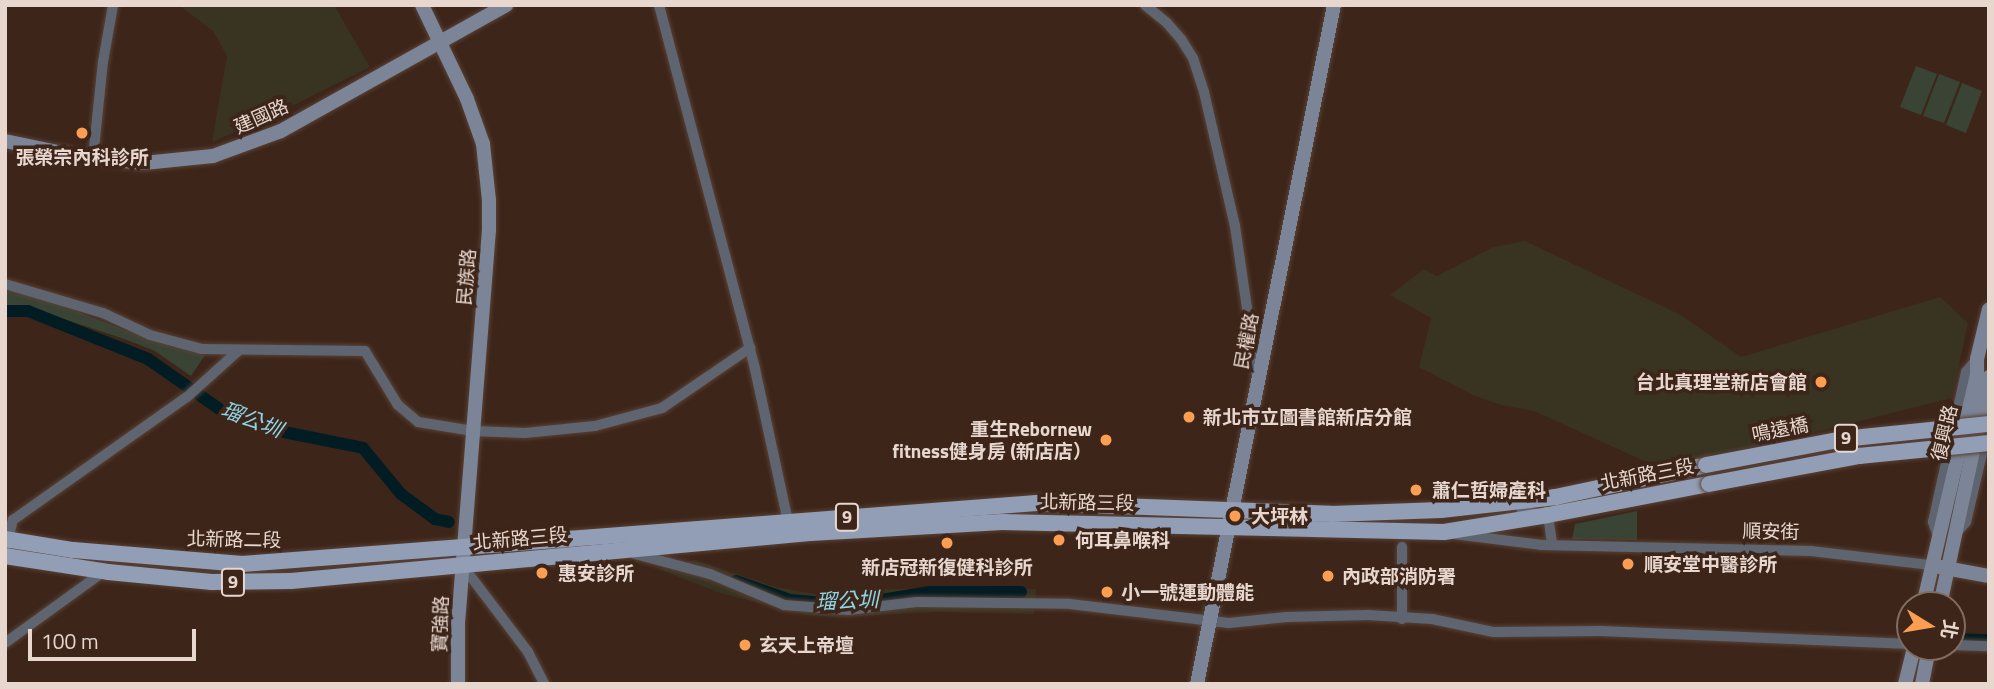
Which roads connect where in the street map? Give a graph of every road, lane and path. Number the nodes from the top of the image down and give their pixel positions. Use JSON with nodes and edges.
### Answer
{"nodes":[{"id":1,"x":113,"y":5,"type":"edge"},
{"id":2,"x":422,"y":5,"type":"edge"},
{"id":3,"x":506,"y":5,"type":"edge"},
{"id":4,"x":659,"y":5,"type":"edge"},
{"id":5,"x":1144,"y":5,"type":"edge"},
{"id":6,"x":1334,"y":5,"type":"edge"},
{"id":7,"x":440,"y":43,"type":"junction"},
{"id":8,"x":5,"y":141,"type":"edge"},
{"id":9,"x":93,"y":158,"type":"junction"},
{"id":10,"x":5,"y":284,"type":"edge"},
{"id":11,"x":1989,"y":309,"type":"edge"},
{"id":12,"x":750,"y":348,"type":"junction"},
{"id":13,"x":239,"y":351,"type":"junction"},
{"id":14,"x":1989,"y":377,"type":"edge"},
{"id":15,"x":1258,"y":381,"type":"junction"},
{"id":16,"x":1989,"y":424,"type":"edge"},
{"id":17,"x":473,"y":431,"type":"junction"},
{"id":18,"x":1989,"y":443,"type":"edge"},
{"id":19,"x":1706,"y":465,"type":"joint"},
{"id":20,"x":1520,"y":502,"type":"junction"},
{"id":21,"x":1548,"y":515,"type":"junction"},
{"id":22,"x":1230,"y":518,"type":"junction"},
{"id":23,"x":788,"y":521,"type":"junction"},
{"id":24,"x":1444,"y":532,"type":"junction"},
{"id":25,"x":1956,"y":532,"type":"junction"},
{"id":26,"x":1552,"y":544,"type":"junction"},
{"id":27,"x":6,"y":547,"type":"edge"},
{"id":28,"x":463,"y":547,"type":"junction"},
{"id":29,"x":1402,"y":547,"type":"dead end"},
{"id":30,"x":624,"y":551,"type":"junction"},
{"id":31,"x":462,"y":565,"type":"junction"},
{"id":32,"x":1931,"y":565,"type":"junction"},
{"id":33,"x":1949,"y":568,"type":"junction"},
{"id":34,"x":103,"y":572,"type":"junction"},
{"id":35,"x":1989,"y":576,"type":"edge"},
{"id":36,"x":1926,"y":591,"type":"edge"},
{"id":37,"x":1943,"y":591,"type":"edge"},
{"id":38,"x":1402,"y":619,"type":"junction"},
{"id":39,"x":1209,"y":621,"type":"junction"},
{"id":40,"x":5,"y":643,"type":"edge"},
{"id":41,"x":1896,"y":645,"type":"edge"},
{"id":42,"x":1966,"y":645,"type":"edge"},
{"id":43,"x":1989,"y":646,"type":"edge"},
{"id":44,"x":1909,"y":661,"type":"edge"},
{"id":45,"x":1926,"y":661,"type":"edge"},
{"id":46,"x":458,"y":684,"type":"edge"},
{"id":47,"x":544,"y":684,"type":"edge"},
{"id":48,"x":1197,"y":684,"type":"edge"},
{"id":49,"x":1905,"y":684,"type":"edge"},
{"id":50,"x":1922,"y":684,"type":"edge"}],
"edges":[{"from":1,"to":9,"type":"street"},
{"from":2,"to":7,"type":"street","name":"民族路"},
{"from":3,"to":7,"type":"street","name":"建國路"},
{"from":4,"to":12,"type":"street"},
{"from":5,"to":15,"type":"street"},
{"from":6,"to":15,"type":"street","name":"民權路"},
{"from":7,"to":9,"type":"street","name":"建國路"},
{"from":7,"to":17,"type":"street","name":"民族路"},
{"from":8,"to":9,"type":"street","name":"建國路"},
{"from":10,"to":13,"type":"street"},
{"from":11,"to":32,"type":"street","name":"復興路"},
{"from":12,"to":17,"type":"street"},
{"from":12,"to":23,"type":"street"},
{"from":13,"to":17,"type":"street"},
{"from":13,"to":27,"type":"street"},
{"from":14,"to":25,"type":"street","name":"復興路"},
{"from":15,"to":22,"type":"street","name":"民權路"},
{"from":16,"to":19,"type":"main road","name":"鳴遠橋","number":"9","bridge":true},
{"from":16,"to":25,"type":"street"},
{"from":17,"to":28,"type":"street","name":"民族路"},
{"from":18,"to":21,"type":"main road","name":"北新路三段","number":"9","bridge":true},
{"from":19,"to":20,"type":"main road","name":"北新路三段","number":"9"},
{"from":20,"to":21,"type":"street"},
{"from":20,"to":22,"type":"main road","name":"北新路三段","number":"9"},
{"from":21,"to":24,"type":"main road","name":"北新路三段","number":"9"},
{"from":21,"to":26,"type":"street"},
{"from":22,"to":23,"type":"main road","name":"北新路三段","number":"9"},
{"from":22,"to":24,"type":"main road","name":"北新路三段","number":"9"},
{"from":22,"to":30,"type":"main road","name":"北新路三段","number":"9"},
{"from":22,"to":39,"type":"street","name":"民權路"},
{"from":23,"to":28,"type":"main road","name":"北新路三段","number":"9"},
{"from":24,"to":26,"type":"street","name":"順安街"},
{"from":25,"to":33,"type":"street","name":"復興路"},
{"from":26,"to":32,"type":"street","name":"順安街"},
{"from":27,"to":28,"type":"main road","name":"北新路二段","number":"9"},
{"from":27,"to":34,"type":"main road","number":"9"},
{"from":28,"to":31,"type":"street","name":"民族路"},
{"from":29,"to":38,"type":"street"},
{"from":30,"to":31,"type":"main road","name":"北新路三段","number":"9"},
{"from":30,"to":39,"type":"street"},
{"from":31,"to":34,"type":"main road","number":"9"},
{"from":31,"to":46,"type":"street","name":"寶強路"},
{"from":31,"to":47,"type":"street"},
{"from":32,"to":33,"type":"street","name":"順安街"},
{"from":32,"to":36,"type":"street","name":"復興路"},
{"from":33,"to":35,"type":"street","name":"順安街"},
{"from":33,"to":37,"type":"street","name":"復興路"},
{"from":34,"to":40,"type":"street"},
{"from":38,"to":39,"type":"street"},
{"from":38,"to":41,"type":"street"},
{"from":39,"to":48,"type":"street","name":"民權路"},
{"from":42,"to":43,"type":"street"},
{"from":44,"to":49,"type":"street"},
{"from":45,"to":50,"type":"street"}]}
